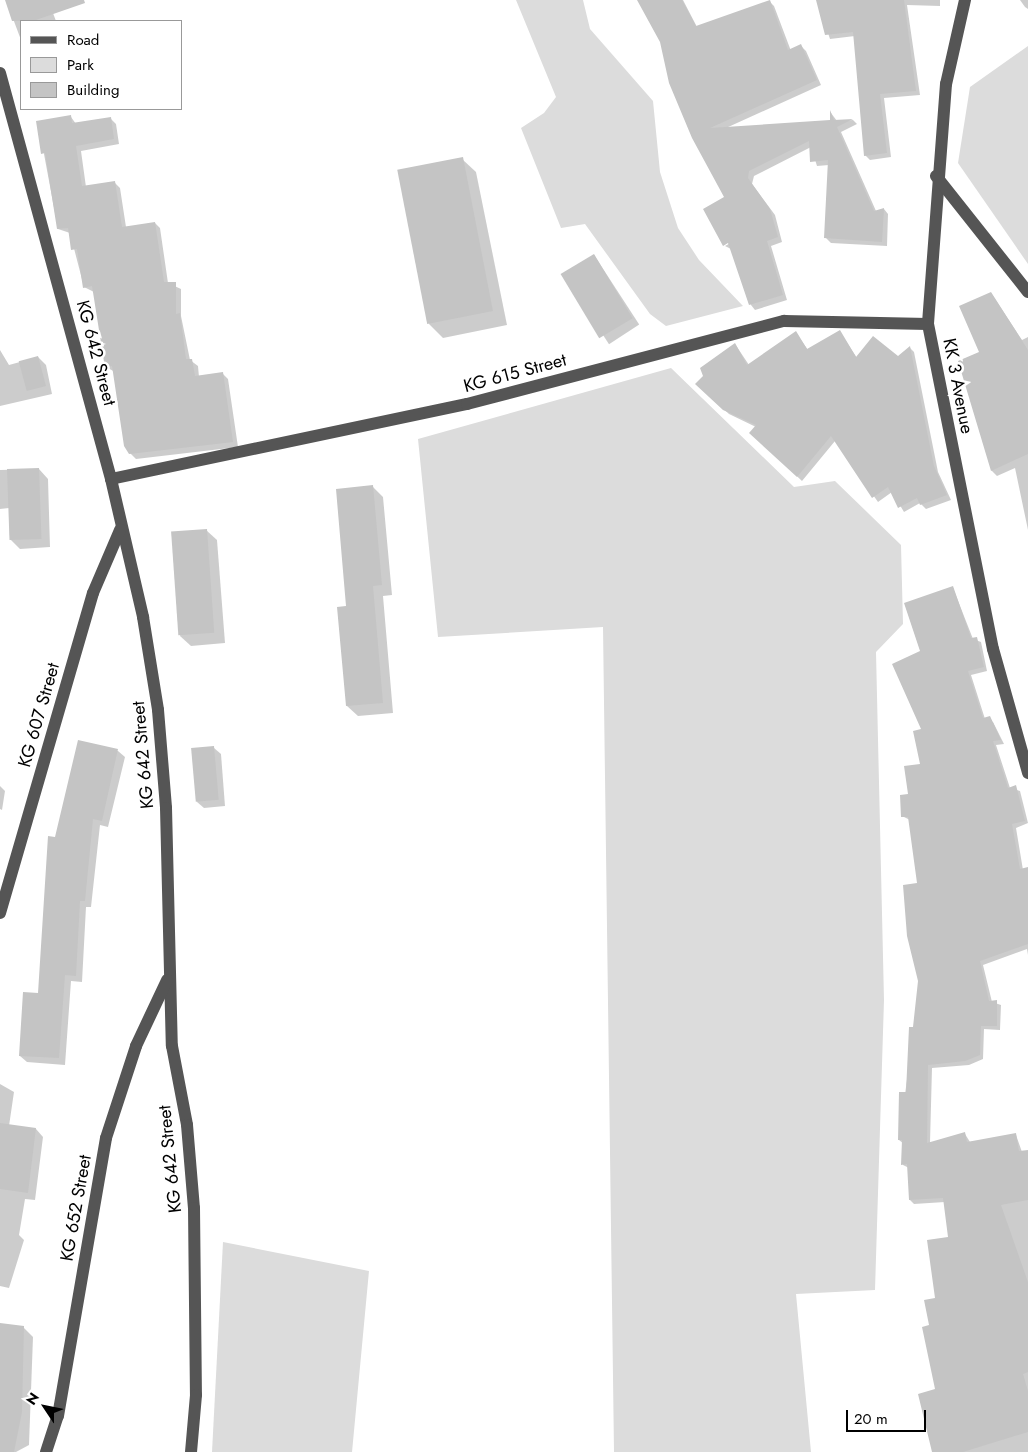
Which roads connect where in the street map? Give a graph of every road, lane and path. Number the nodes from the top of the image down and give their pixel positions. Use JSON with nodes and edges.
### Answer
{"nodes":[{"id":1,"x":965,"y":0,"type":"edge"},
{"id":2,"x":0,"y":73,"type":"edge"},
{"id":3,"x":936,"y":176,"type":"junction"},
{"id":4,"x":1028,"y":292,"type":"edge"},
{"id":5,"x":928,"y":324,"type":"junction"},
{"id":6,"x":111,"y":479,"type":"junction"},
{"id":7,"x":120,"y":530,"type":"junction"},
{"id":8,"x":1028,"y":773,"type":"edge"},
{"id":9,"x":0,"y":913,"type":"edge"},
{"id":10,"x":168,"y":978,"type":"junction"},
{"id":11,"x":46,"y":1452,"type":"edge"},
{"id":12,"x":191,"y":1452,"type":"edge"}],
"edges":[{"from":1,"to":3,"type":"street","name":"KK 3 Avenue"},
{"from":2,"to":6,"type":"street","name":"KG 642 Street"},
{"from":3,"to":4,"type":"street"},
{"from":3,"to":5,"type":"street","name":"KK 3 Avenue"},
{"from":5,"to":6,"type":"street","name":"KG 615 Street"},
{"from":5,"to":8,"type":"street","name":"KK 3 Avenue"},
{"from":6,"to":7,"type":"street","name":"KG 642 Street"},
{"from":7,"to":9,"type":"street","name":"KG 607 Street"},
{"from":7,"to":10,"type":"street","name":"KG 642 Street"},
{"from":10,"to":11,"type":"street","name":"KG 652 Street"},
{"from":10,"to":12,"type":"street","name":"KG 642 Street"}]}
